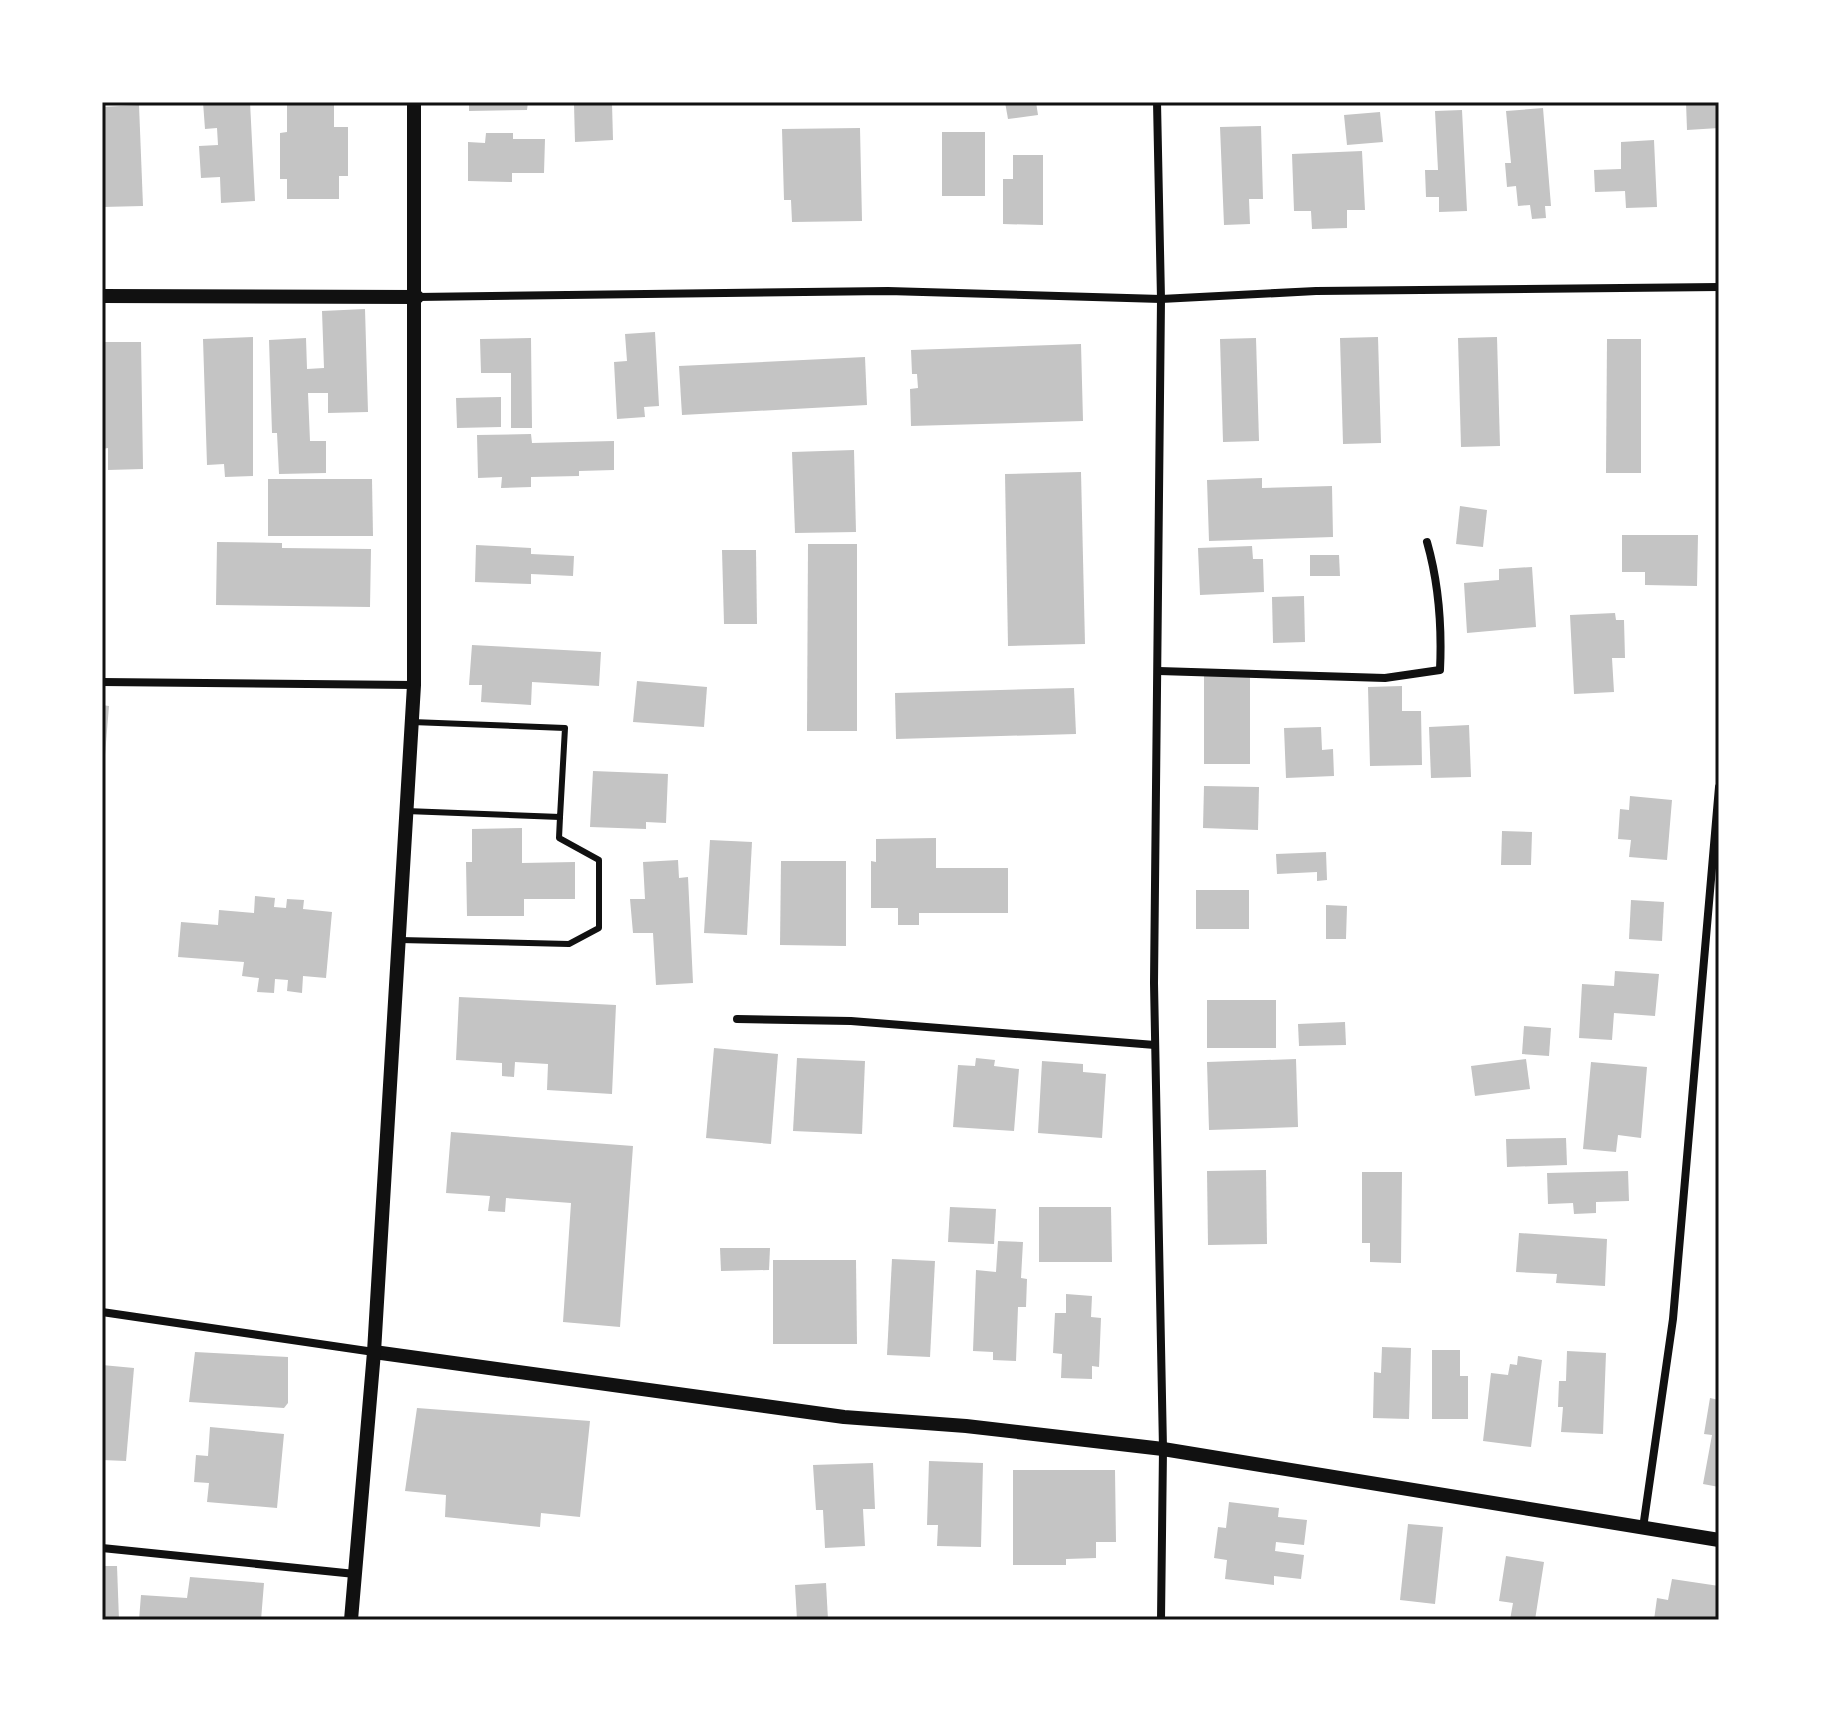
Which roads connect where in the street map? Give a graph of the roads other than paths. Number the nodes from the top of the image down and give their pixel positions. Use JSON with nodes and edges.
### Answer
{"nodes":[{"id":1,"x":414,"y":102,"type":"edge"},
{"id":2,"x":1157,"y":102,"type":"edge"},
{"id":3,"x":1719,"y":287,"type":"edge"},
{"id":4,"x":102,"y":296,"type":"edge"},
{"id":5,"x":417,"y":297,"type":"junction"},
{"id":6,"x":1161,"y":299,"type":"junction"},
{"id":7,"x":1427,"y":542,"type":"dead end"},
{"id":8,"x":1159,"y":671,"type":"junction"},
{"id":9,"x":102,"y":682,"type":"edge"},
{"id":10,"x":414,"y":685,"type":"junction"},
{"id":11,"x":411,"y":722,"type":"junction"},
{"id":12,"x":1719,"y":787,"type":"edge"},
{"id":13,"x":406,"y":811,"type":"junction"},
{"id":14,"x":560,"y":817,"type":"junction"},
{"id":15,"x":400,"y":940,"type":"junction"},
{"id":16,"x":737,"y":1019,"type":"dead end"},
{"id":17,"x":1155,"y":1045,"type":"junction"},
{"id":18,"x":102,"y":1312,"type":"edge"},
{"id":19,"x":374,"y":1352,"type":"junction"},
{"id":20,"x":1163,"y":1449,"type":"junction"},
{"id":21,"x":1643,"y":1528,"type":"junction"},
{"id":22,"x":1719,"y":1540,"type":"edge"},
{"id":23,"x":102,"y":1548,"type":"edge"},
{"id":24,"x":355,"y":1574,"type":"junction"},
{"id":25,"x":351,"y":1620,"type":"edge"},
{"id":26,"x":1161,"y":1620,"type":"edge"}],
"edges":[{"from":1,"to":5,"type":"street"},
{"from":2,"to":6,"type":"street"},
{"from":3,"to":6,"type":"street"},
{"from":4,"to":5,"type":"street"},
{"from":5,"to":6,"type":"street"},
{"from":5,"to":10,"type":"street"},
{"from":6,"to":8,"type":"street"},
{"from":7,"to":8,"type":"street"},
{"from":8,"to":17,"type":"street"},
{"from":9,"to":10,"type":"street"},
{"from":10,"to":11,"type":"street"},
{"from":11,"to":13,"type":"street"},
{"from":11,"to":14,"type":"lane"},
{"from":12,"to":21,"type":"street"},
{"from":13,"to":14,"type":"lane"},
{"from":13,"to":15,"type":"street"},
{"from":14,"to":15,"type":"lane"},
{"from":15,"to":19,"type":"street"},
{"from":16,"to":17,"type":"street"},
{"from":17,"to":20,"type":"street"},
{"from":18,"to":19,"type":"street"},
{"from":19,"to":20,"type":"street"},
{"from":19,"to":24,"type":"street"},
{"from":20,"to":21,"type":"street"},
{"from":20,"to":26,"type":"street"},
{"from":21,"to":22,"type":"street"},
{"from":23,"to":24,"type":"street"},
{"from":24,"to":25,"type":"street"}]}
